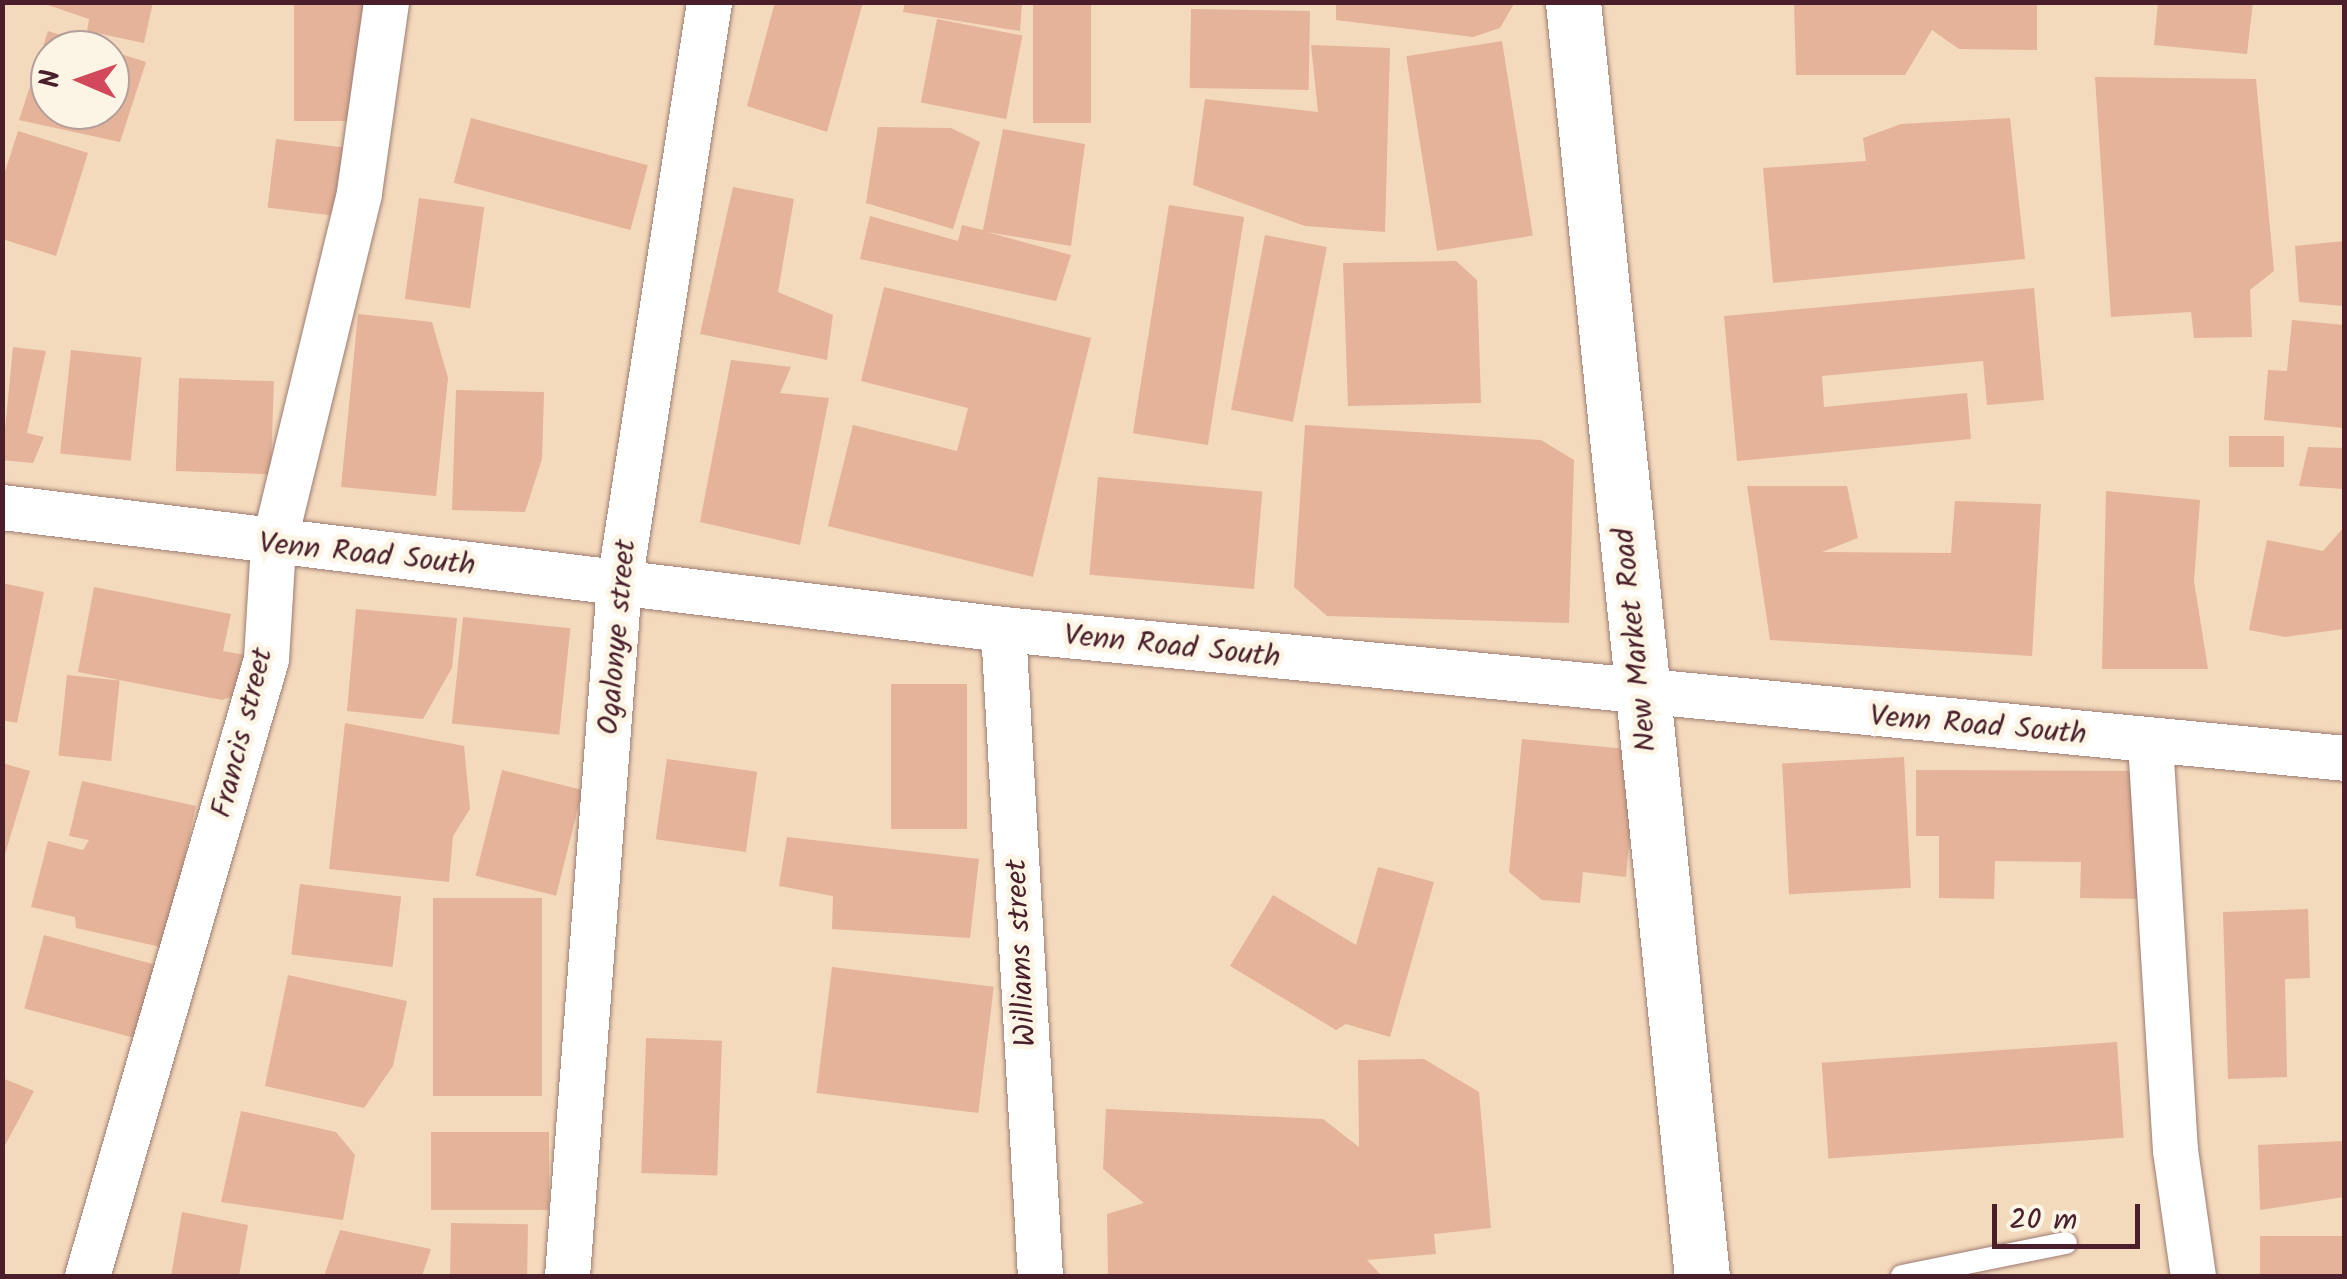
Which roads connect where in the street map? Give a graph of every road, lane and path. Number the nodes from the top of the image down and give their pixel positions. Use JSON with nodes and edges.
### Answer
{"nodes":[{"id":1,"x":386,"y":2,"type":"edge"},
{"id":2,"x":709,"y":2,"type":"edge"},
{"id":3,"x":1573,"y":2,"type":"edge"},
{"id":4,"x":2,"y":507,"type":"edge"},
{"id":5,"x":273,"y":546,"type":"junction"},
{"id":6,"x":620,"y":583,"type":"junction"},
{"id":7,"x":1004,"y":629,"type":"junction"},
{"id":8,"x":1641,"y":695,"type":"junction"},
{"id":9,"x":2150,"y":742,"type":"junction"},
{"id":10,"x":2344,"y":758,"type":"edge"},
{"id":11,"x":2066,"y":1243,"type":"dead end"},
{"id":12,"x":87,"y":1276,"type":"edge"},
{"id":13,"x":567,"y":1276,"type":"edge"},
{"id":14,"x":1040,"y":1276,"type":"edge"},
{"id":15,"x":1702,"y":1276,"type":"edge"},
{"id":16,"x":1902,"y":1276,"type":"edge"},
{"id":17,"x":2194,"y":1276,"type":"edge"}],
"edges":[{"from":1,"to":5,"type":"street","name":"Francis street"},
{"from":2,"to":6,"type":"street","name":"Ogalonye street"},
{"from":3,"to":8,"type":"street","name":"New Market Road"},
{"from":4,"to":5,"type":"street","name":"Venn Road South"},
{"from":5,"to":6,"type":"street","name":"Venn Road South"},
{"from":5,"to":12,"type":"street","name":"Francis street"},
{"from":6,"to":7,"type":"street","name":"Venn Road South"},
{"from":6,"to":13,"type":"street","name":"Ogalonye street"},
{"from":7,"to":8,"type":"street","name":"Venn Road South"},
{"from":7,"to":14,"type":"street","name":"Williams street"},
{"from":8,"to":9,"type":"street","name":"Venn Road South"},
{"from":8,"to":15,"type":"street","name":"New Market Road"},
{"from":9,"to":10,"type":"street","name":"Venn Road South"},
{"from":9,"to":17,"type":"street"},
{"from":11,"to":16,"type":"lane"}]}
